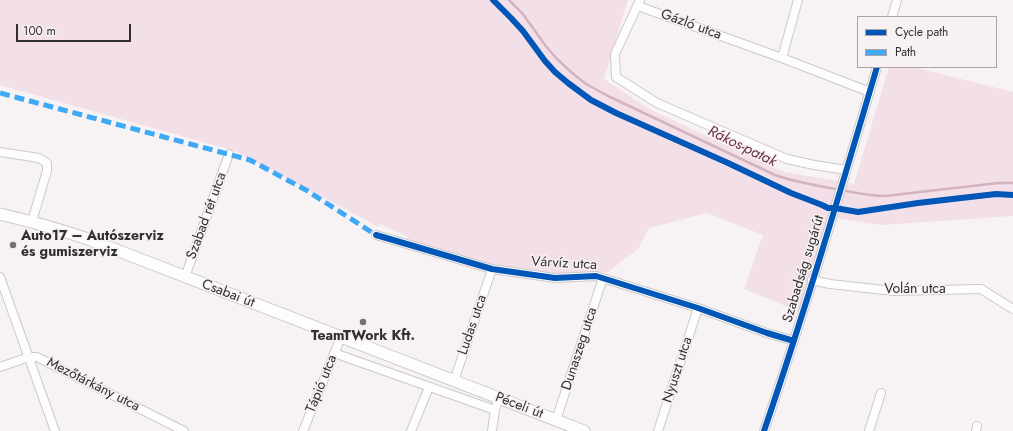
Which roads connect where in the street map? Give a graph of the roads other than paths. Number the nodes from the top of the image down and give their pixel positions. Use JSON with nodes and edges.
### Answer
{"nodes":[{"id":1,"x":798,"y":0,"type":"edge"},
{"id":2,"x":897,"y":0,"type":"edge"},
{"id":3,"x":639,"y":3,"type":"edge"},
{"id":4,"x":892,"y":16,"type":"edge"},
{"id":5,"x":782,"y":58,"type":"junction"},
{"id":6,"x":877,"y":68,"type":"edge"},
{"id":7,"x":870,"y":92,"type":"junction"},
{"id":8,"x":0,"y":152,"type":"edge"},
{"id":9,"x":228,"y":154,"type":"dead end"},
{"id":10,"x":845,"y":173,"type":"junction"},
{"id":11,"x":0,"y":214,"type":"edge"},
{"id":12,"x":32,"y":221,"type":"junction"},
{"id":13,"x":376,"y":235,"type":"dead end"},
{"id":14,"x":492,"y":269,"type":"junction"},
{"id":15,"x":0,"y":277,"type":"edge"},
{"id":16,"x":185,"y":277,"type":"junction"},
{"id":17,"x":603,"y":278,"type":"junction"},
{"id":18,"x":812,"y":280,"type":"junction"},
{"id":19,"x":698,"y":308,"type":"junction"},
{"id":20,"x":1013,"y":309,"type":"edge"},
{"id":21,"x":341,"y":337,"type":"junction"},
{"id":22,"x":794,"y":341,"type":"junction"},
{"id":23,"x":334,"y":352,"type":"junction"},
{"id":24,"x":29,"y":357,"type":"junction"},
{"id":25,"x":0,"y":367,"type":"edge"},
{"id":26,"x":454,"y":381,"type":"junction"},
{"id":27,"x":429,"y":387,"type":"junction"},
{"id":28,"x":881,"y":393,"type":"dead end"},
{"id":29,"x":499,"y":398,"type":"junction"},
{"id":30,"x":495,"y":410,"type":"junction"},
{"id":31,"x":556,"y":420,"type":"junction"},
{"id":32,"x":55,"y":431,"type":"edge"},
{"id":33,"x":184,"y":431,"type":"edge"},
{"id":34,"x":303,"y":431,"type":"edge"},
{"id":35,"x":411,"y":431,"type":"edge"},
{"id":36,"x":492,"y":431,"type":"edge"},
{"id":37,"x":584,"y":431,"type":"edge"},
{"id":38,"x":658,"y":431,"type":"edge"},
{"id":39,"x":764,"y":431,"type":"edge"},
{"id":40,"x":869,"y":431,"type":"edge"}],
"edges":[{"from":1,"to":5,"type":"street"},
{"from":2,"to":4,"type":"street"},
{"from":3,"to":5,"type":"street","name":"Gázló utca"},
{"from":3,"to":10,"type":"street","name":"Gázló utca"},
{"from":5,"to":7,"type":"street","name":"Gázló utca"},
{"from":6,"to":7,"type":"street","name":"Szabadság sugárút"},
{"from":7,"to":10,"type":"street","name":"Szabadság sugárút"},
{"from":8,"to":12,"type":"street"},
{"from":9,"to":16,"type":"street","name":"Szabad rét utca"},
{"from":10,"to":18,"type":"street","name":"Szabadság sugárút"},
{"from":11,"to":12,"type":"main road","name":"Csabai út"},
{"from":12,"to":16,"type":"main road","name":"Csabai út"},
{"from":13,"to":14,"type":"street","name":"Várvíz utca"},
{"from":14,"to":17,"type":"street","name":"Várvíz utca"},
{"from":14,"to":26,"type":"street","name":"Ludas utca"},
{"from":15,"to":24,"type":"street"},
{"from":16,"to":21,"type":"main road","name":"Csabai út"},
{"from":17,"to":19,"type":"street","name":"Várvíz utca"},
{"from":17,"to":31,"type":"street","name":"Dunaszeg utca"},
{"from":18,"to":20,"type":"street","name":"Volán utca"},
{"from":18,"to":22,"type":"street","name":"Szabadság sugárút"},
{"from":19,"to":22,"type":"street","name":"Várvíz utca"},
{"from":19,"to":38,"type":"street","name":"Nyuszt utca"},
{"from":21,"to":23,"type":"street","name":"Tápió utca"},
{"from":21,"to":26,"type":"main road","name":"Csabai út"},
{"from":22,"to":39,"type":"street","name":"Szabadság sugárút"},
{"from":23,"to":27,"type":"street"},
{"from":23,"to":34,"type":"street","name":"Tápió utca"},
{"from":24,"to":25,"type":"street","name":"Mezőtárkány utca"},
{"from":24,"to":32,"type":"street"},
{"from":24,"to":33,"type":"street","name":"Mezőtárkány utca"},
{"from":26,"to":29,"type":"main road","name":"Péceli út"},
{"from":27,"to":30,"type":"street"},
{"from":27,"to":35,"type":"street"},
{"from":28,"to":40,"type":"street"},
{"from":29,"to":30,"type":"street"},
{"from":29,"to":31,"type":"main road","name":"Péceli út"},
{"from":30,"to":36,"type":"street"},
{"from":31,"to":37,"type":"main road","name":"Péceli út"}]}
